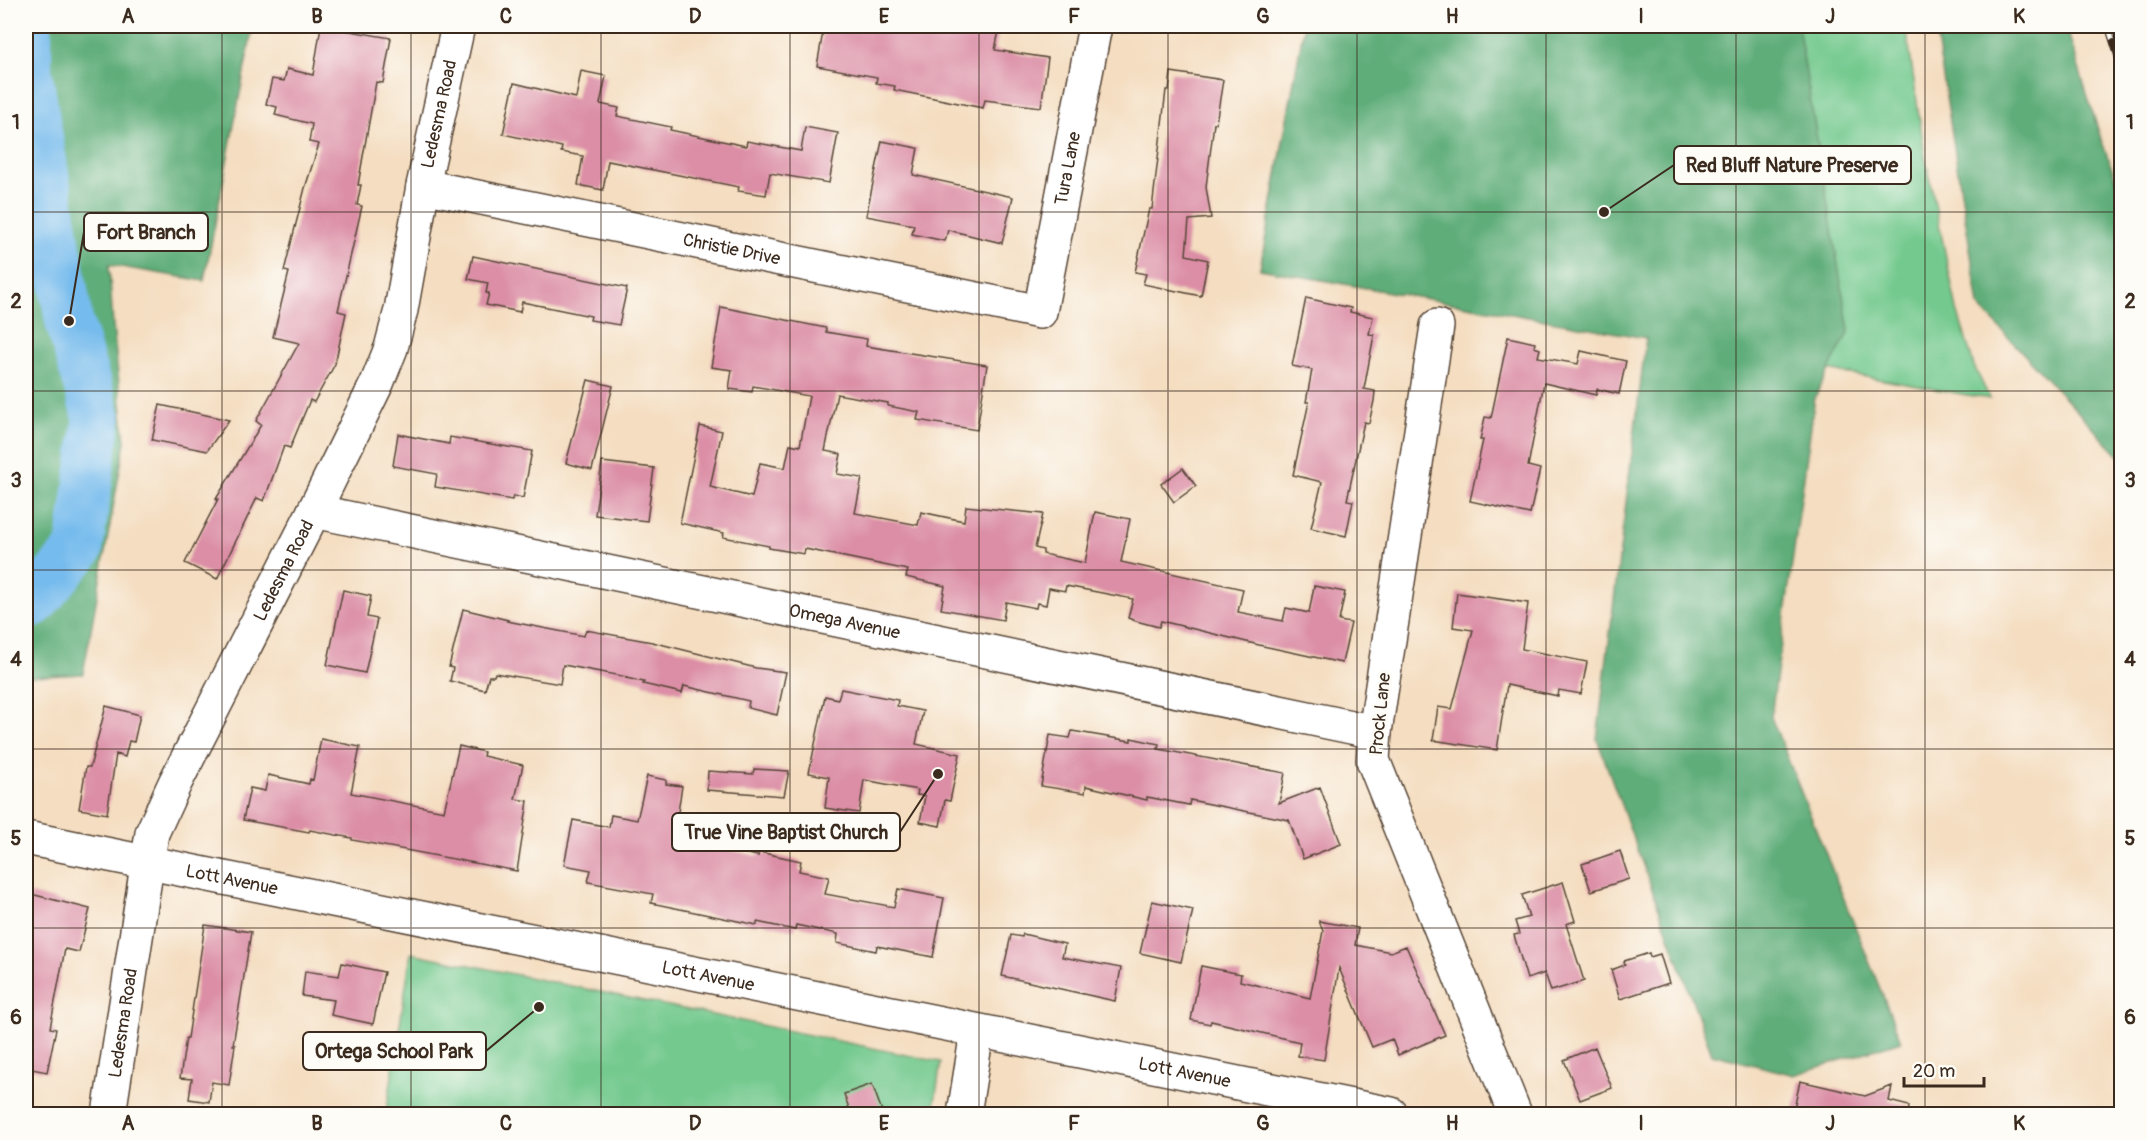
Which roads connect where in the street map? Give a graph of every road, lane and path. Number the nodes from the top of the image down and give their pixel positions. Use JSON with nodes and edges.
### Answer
{"nodes":[{"id":1,"x":458,"y":26,"type":"edge"},
{"id":2,"x":1095,"y":26,"type":"edge"},
{"id":3,"x":423,"y":186,"type":"junction"},
{"id":4,"x":1040,"y":312,"type":"joint"},
{"id":5,"x":1437,"y":326,"type":"dead end"},
{"id":6,"x":314,"y":511,"type":"junction"},
{"id":7,"x":1375,"y":732,"type":"junction"},
{"id":8,"x":26,"y":838,"type":"edge"},
{"id":9,"x":147,"y":862,"type":"junction"},
{"id":10,"x":977,"y":1032,"type":"junction"},
{"id":11,"x":109,"y":1114,"type":"edge"},
{"id":12,"x":964,"y":1114,"type":"edge"},
{"id":13,"x":1391,"y":1114,"type":"edge"},
{"id":14,"x":1515,"y":1114,"type":"edge"}],
"edges":[{"from":1,"to":3,"type":"street","name":"Ledesma Road"},
{"from":2,"to":4,"type":"street","name":"Tura Lane"},
{"from":3,"to":4,"type":"street","name":"Christie Drive"},
{"from":3,"to":6,"type":"street","name":"Ledesma Road"},
{"from":5,"to":7,"type":"street","name":"Prock Lane"},
{"from":6,"to":7,"type":"street","name":"Omega Avenue"},
{"from":6,"to":9,"type":"street","name":"Ledesma Road"},
{"from":7,"to":14,"type":"street","name":"Prock Lane"},
{"from":8,"to":9,"type":"street","name":"Lott Avenue"},
{"from":9,"to":10,"type":"street","name":"Lott Avenue"},
{"from":9,"to":11,"type":"street","name":"Ledesma Road"},
{"from":10,"to":12,"type":"street"},
{"from":10,"to":13,"type":"street","name":"Lott Avenue"}]}
